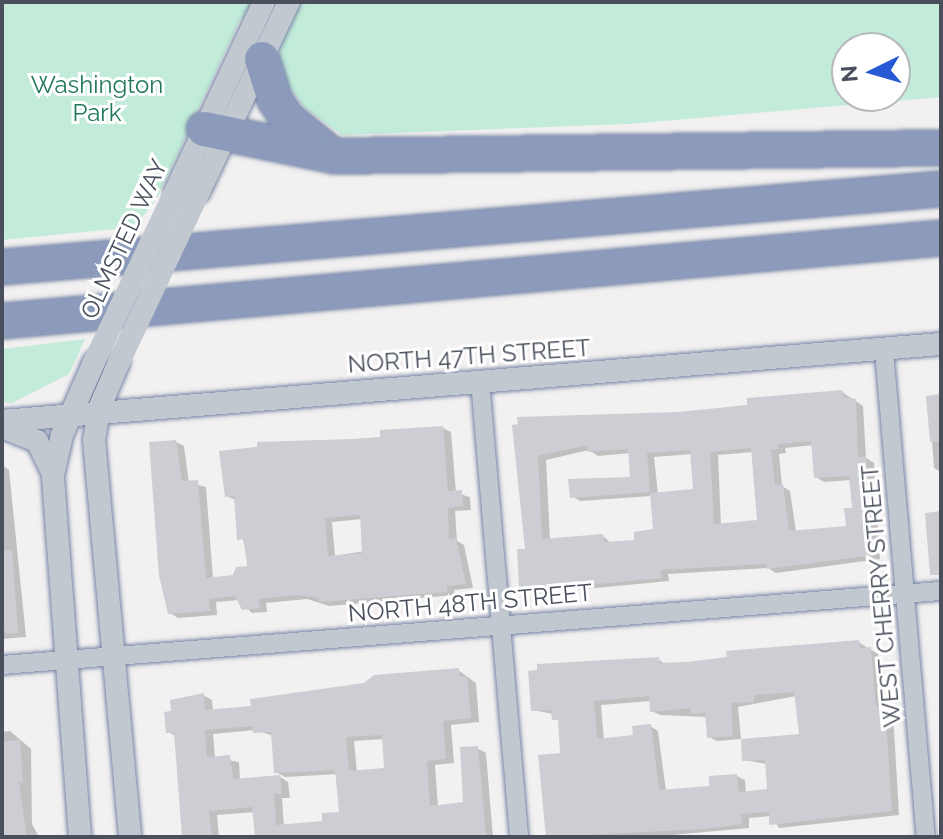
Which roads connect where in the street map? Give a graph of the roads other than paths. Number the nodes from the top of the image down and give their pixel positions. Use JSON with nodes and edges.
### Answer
{"nodes":[{"id":1,"x":264,"y":2,"type":"edge"},
{"id":2,"x":289,"y":2,"type":"edge"},
{"id":3,"x":262,"y":59,"type":"junction"},
{"id":4,"x":215,"y":131,"type":"junction"},
{"id":5,"x":941,"y":148,"type":"edge"},
{"id":6,"x":334,"y":156,"type":"junction"},
{"id":7,"x":941,"y":189,"type":"edge"},
{"id":8,"x":941,"y":238,"type":"edge"},
{"id":9,"x":2,"y":267,"type":"edge"},
{"id":10,"x":2,"y":321,"type":"edge"},
{"id":11,"x":941,"y":344,"type":"edge"},
{"id":12,"x":884,"y":350,"type":"junction"},
{"id":13,"x":480,"y":381,"type":"junction"},
{"id":14,"x":99,"y":409,"type":"junction"},
{"id":15,"x":71,"y":411,"type":"junction"},
{"id":16,"x":2,"y":421,"type":"edge"},
{"id":17,"x":2,"y":427,"type":"edge"},
{"id":18,"x":53,"y":475,"type":"junction"},
{"id":19,"x":941,"y":591,"type":"edge"},
{"id":20,"x":904,"y":594,"type":"junction"},
{"id":21,"x":500,"y":624,"type":"junction"},
{"id":22,"x":117,"y":656,"type":"junction"},
{"id":23,"x":65,"y":659,"type":"junction"},
{"id":24,"x":2,"y":665,"type":"edge"},
{"id":25,"x":80,"y":837,"type":"edge"},
{"id":26,"x":130,"y":837,"type":"edge"},
{"id":27,"x":519,"y":837,"type":"edge"},
{"id":28,"x":926,"y":837,"type":"edge"}],
"edges":[{"from":1,"to":4,"type":"street","name":"OLMSTED WAY"},
{"from":2,"to":3,"type":"street","name":"OLMSTED WAY"},
{"from":3,"to":4,"type":"street","name":"OLMSTED WAY"},
{"from":3,"to":6,"type":"highway"},
{"from":4,"to":6,"type":"highway"},
{"from":4,"to":14,"type":"street","name":"OLMSTED WAY","bridge":true},
{"from":4,"to":15,"type":"street","name":"OLMSTED WAY","bridge":true},
{"from":5,"to":6,"type":"highway"},
{"from":7,"to":9,"type":"highway"},
{"from":8,"to":10,"type":"highway"},
{"from":11,"to":12,"type":"street","name":"NORTH 47TH STREET"},
{"from":12,"to":13,"type":"street","name":"NORTH 47TH STREET"},
{"from":12,"to":20,"type":"street","name":"WEST CHERRY STREET"},
{"from":13,"to":14,"type":"street","name":"NORTH 47TH STREET"},
{"from":13,"to":21,"type":"street"},
{"from":14,"to":15,"type":"street","name":"NORTH 47TH STREET"},
{"from":14,"to":22,"type":"street","name":"OLMSTED WAY"},
{"from":15,"to":16,"type":"street","name":"NORTH 47TH STREET"},
{"from":15,"to":18,"type":"street","name":"OLMSTED WAY"},
{"from":17,"to":18,"type":"street"},
{"from":18,"to":23,"type":"street"},
{"from":19,"to":20,"type":"street","name":"NORTH 48TH STREET"},
{"from":20,"to":21,"type":"street","name":"NORTH 48TH STREET"},
{"from":20,"to":28,"type":"street","name":"WEST CHERRY STREET"},
{"from":21,"to":22,"type":"street","name":"NORTH 48TH STREET"},
{"from":21,"to":27,"type":"street"},
{"from":22,"to":23,"type":"street","name":"NORTH 48TH STREET"},
{"from":22,"to":26,"type":"street","name":"OLMSTED WAY"},
{"from":23,"to":24,"type":"street","name":"NORTH 48TH STREET"},
{"from":23,"to":25,"type":"street"}]}
